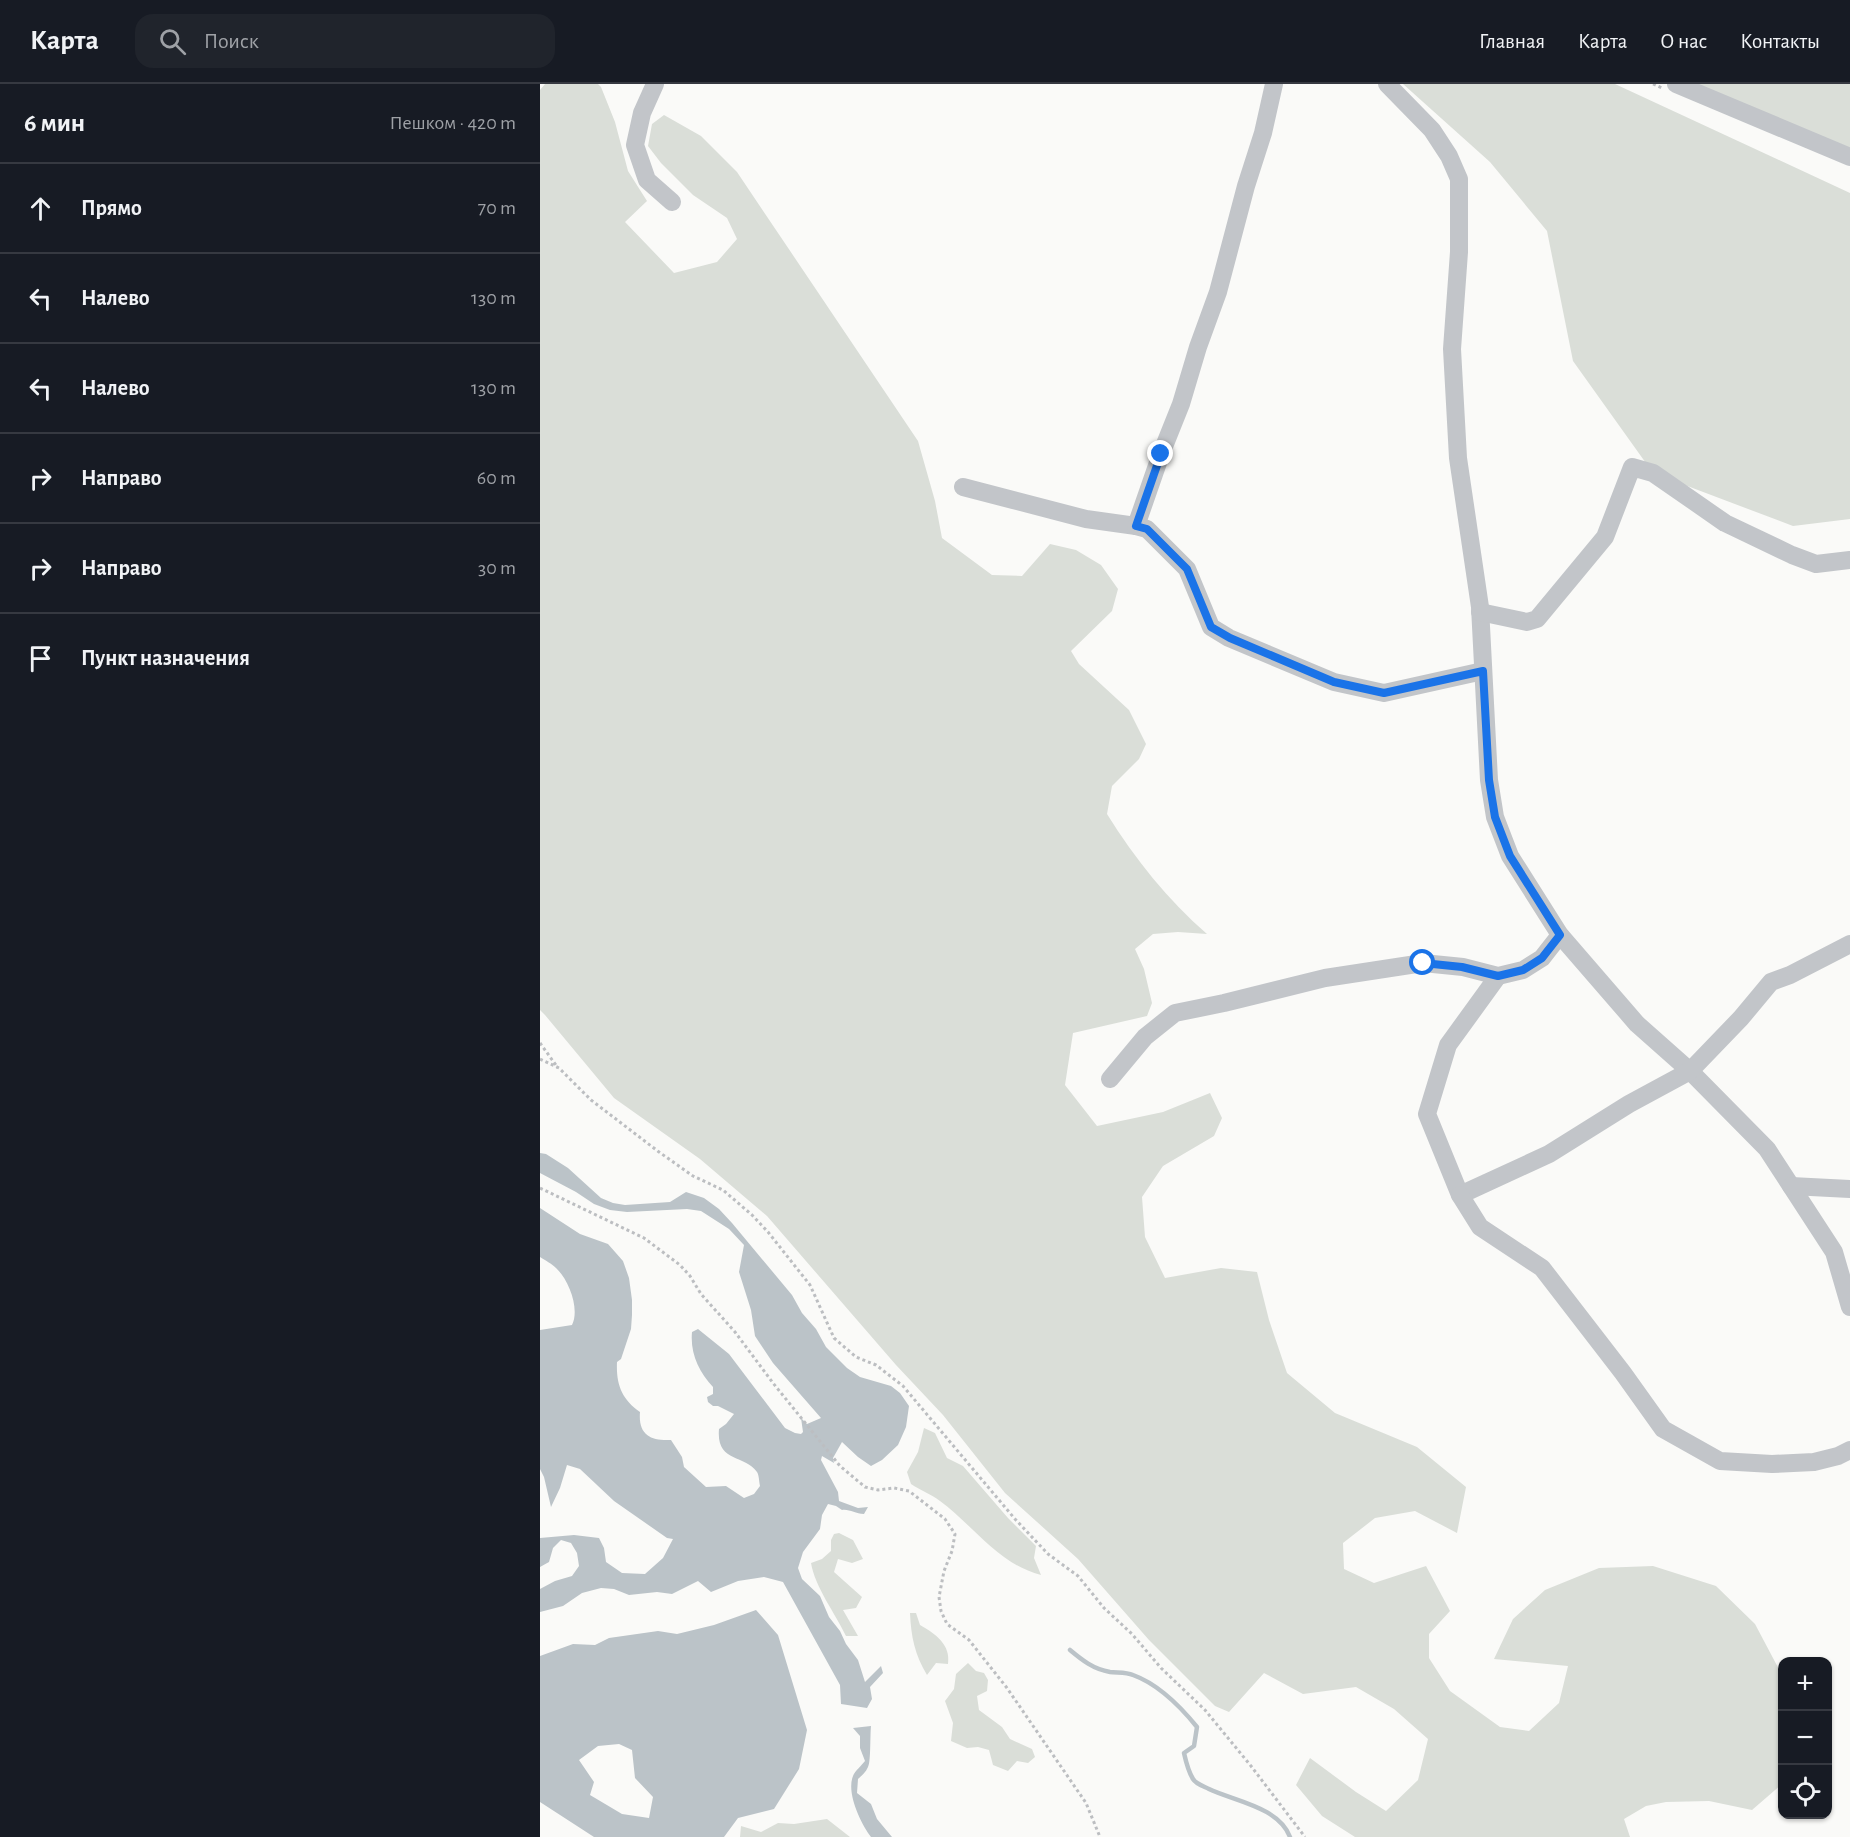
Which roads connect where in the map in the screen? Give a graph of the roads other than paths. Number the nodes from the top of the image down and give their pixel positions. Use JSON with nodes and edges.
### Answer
{"nodes":[{"id":1,"x":655,"y":84,"type":"edge"},
{"id":2,"x":1274,"y":84,"type":"edge"},
{"id":3,"x":1387,"y":84,"type":"edge"},
{"id":4,"x":1676,"y":84,"type":"edge"},
{"id":5,"x":1850,"y":157,"type":"edge"},
{"id":6,"x":672,"y":202,"type":"dead end"},
{"id":7,"x":963,"y":487,"type":"dead end"},
{"id":8,"x":1136,"y":526,"type":"junction"},
{"id":9,"x":1850,"y":560,"type":"edge"},
{"id":10,"x":1480,"y":612,"type":"junction"},
{"id":11,"x":1483,"y":671,"type":"junction"},
{"id":12,"x":1560,"y":935,"type":"junction"},
{"id":13,"x":1850,"y":944,"type":"edge"},
{"id":14,"x":1498,"y":976,"type":"junction"},
{"id":15,"x":1690,"y":1071,"type":"junction"},
{"id":16,"x":1110,"y":1079,"type":"dead end"},
{"id":17,"x":1791,"y":1186,"type":"junction"},
{"id":18,"x":1850,"y":1189,"type":"edge"},
{"id":19,"x":1460,"y":1195,"type":"junction"},
{"id":20,"x":1850,"y":1307,"type":"edge"},
{"id":21,"x":1850,"y":1450,"type":"edge"}],
"edges":[{"from":1,"to":6,"type":"street"},
{"from":2,"to":8,"type":"street"},
{"from":3,"to":10,"type":"street"},
{"from":4,"to":5,"type":"street"},
{"from":7,"to":8,"type":"street"},
{"from":8,"to":11,"type":"street"},
{"from":9,"to":10,"type":"street"},
{"from":10,"to":11,"type":"street"},
{"from":11,"to":12,"type":"street"},
{"from":12,"to":14,"type":"street"},
{"from":12,"to":15,"type":"street"},
{"from":13,"to":15,"type":"street"},
{"from":14,"to":16,"type":"street"},
{"from":14,"to":19,"type":"street"},
{"from":15,"to":17,"type":"street"},
{"from":15,"to":19,"type":"street"},
{"from":17,"to":18,"type":"street"},
{"from":17,"to":20,"type":"street"},
{"from":19,"to":21,"type":"street"}]}
